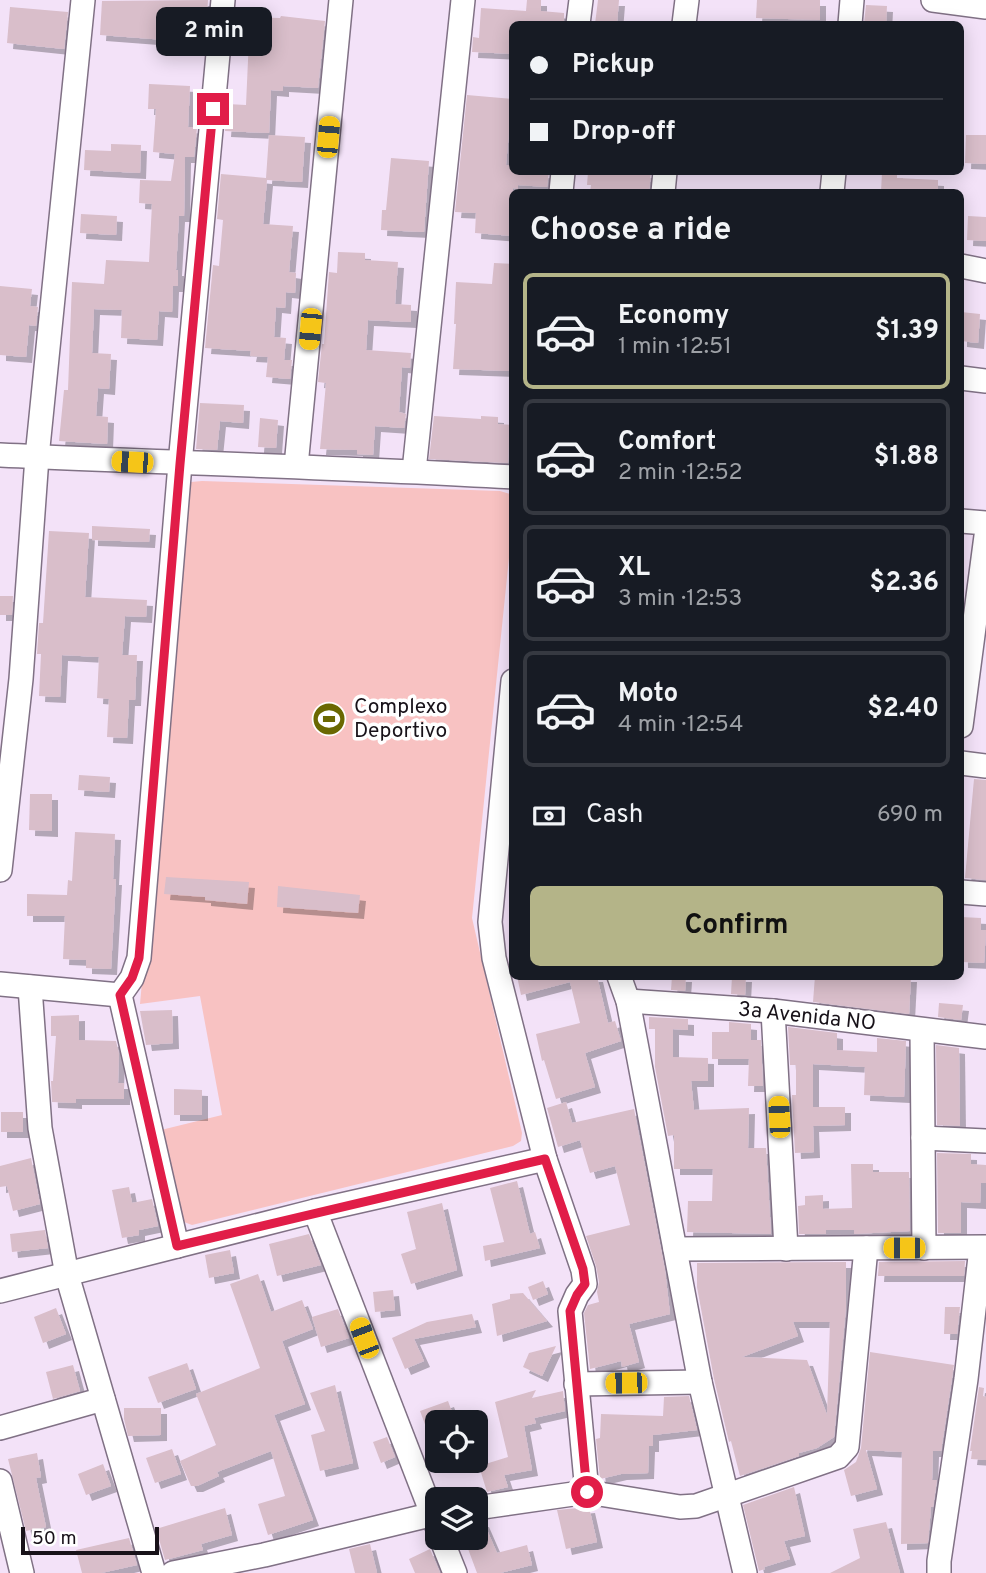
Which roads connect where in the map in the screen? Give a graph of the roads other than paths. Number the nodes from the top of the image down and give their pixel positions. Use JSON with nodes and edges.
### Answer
{"nodes":[{"id":1,"x":83,"y":0,"type":"edge"},
{"id":2,"x":223,"y":0,"type":"edge"},
{"id":3,"x":341,"y":0,"type":"edge"},
{"id":4,"x":463,"y":0,"type":"edge"},
{"id":5,"x":581,"y":0,"type":"edge"},
{"id":6,"x":687,"y":0,"type":"edge"},
{"id":7,"x":852,"y":0,"type":"edge"},
{"id":8,"x":933,"y":0,"type":"edge"},
{"id":9,"x":986,"y":7,"type":"edge"},
{"id":10,"x":578,"y":21,"type":"edge"},
{"id":11,"x":684,"y":21,"type":"edge"},
{"id":12,"x":850,"y":21,"type":"edge"},
{"id":13,"x":964,"y":267,"type":"edge"},
{"id":14,"x":986,"y":271,"type":"edge"},
{"id":15,"x":964,"y":378,"type":"edge"},
{"id":16,"x":986,"y":381,"type":"edge"},
{"id":17,"x":0,"y":455,"type":"edge"},
{"id":18,"x":37,"y":457,"type":"junction"},
{"id":19,"x":180,"y":464,"type":"junction"},
{"id":20,"x":296,"y":466,"type":"junction"},
{"id":21,"x":414,"y":471,"type":"junction"},
{"id":22,"x":509,"y":477,"type":"edge"},
{"id":23,"x":964,"y":521,"type":"edge"},
{"id":24,"x":986,"y":523,"type":"edge"},
{"id":25,"x":986,"y":536,"type":"edge"},
{"id":26,"x":973,"y":644,"type":"edge"},
{"id":27,"x":964,"y":706,"type":"edge"},
{"id":28,"x":509,"y":723,"type":"edge"},
{"id":29,"x":964,"y":763,"type":"edge"},
{"id":30,"x":986,"y":766,"type":"edge"},
{"id":31,"x":0,"y":870,"type":"edge"},
{"id":32,"x":964,"y":892,"type":"edge"},
{"id":33,"x":986,"y":894,"type":"edge"},
{"id":34,"x":503,"y":956,"type":"edge"},
{"id":35,"x":620,"y":980,"type":"edge"},
{"id":36,"x":0,"y":984,"type":"edge"},
{"id":37,"x":30,"y":987,"type":"junction"},
{"id":38,"x":120,"y":995,"type":"junction"},
{"id":39,"x":628,"y":1001,"type":"junction"},
{"id":40,"x":773,"y":1012,"type":"junction"},
{"id":41,"x":922,"y":1030,"type":"junction"},
{"id":42,"x":986,"y":1037,"type":"edge"},
{"id":43,"x":923,"y":1138,"type":"junction"},
{"id":44,"x":986,"y":1141,"type":"edge"},
{"id":45,"x":545,"y":1159,"type":"junction"},
{"id":46,"x":315,"y":1211,"type":"junction"},
{"id":47,"x":177,"y":1246,"type":"junction"},
{"id":48,"x":866,"y":1248,"type":"junction"},
{"id":49,"x":924,"y":1248,"type":"junction"},
{"id":50,"x":984,"y":1248,"type":"edge"},
{"id":51,"x":675,"y":1249,"type":"junction"},
{"id":52,"x":786,"y":1249,"type":"junction"},
{"id":53,"x":67,"y":1275,"type":"junction"},
{"id":54,"x":0,"y":1291,"type":"edge"},
{"id":55,"x":700,"y":1382,"type":"junction"},
{"id":56,"x":576,"y":1384,"type":"junction"},
{"id":57,"x":103,"y":1399,"type":"junction"},
{"id":58,"x":0,"y":1428,"type":"edge"},
{"id":59,"x":0,"y":1481,"type":"edge"},
{"id":60,"x":425,"y":1491,"type":"edge"},
{"id":61,"x":587,"y":1492,"type":"junction"},
{"id":62,"x":727,"y":1494,"type":"junction"},
{"id":63,"x":488,"y":1506,"type":"edge"},
{"id":64,"x":425,"y":1522,"type":"edge"},
{"id":65,"x":446,"y":1550,"type":"edge"},
{"id":66,"x":268,"y":1564,"type":"edge"},
{"id":67,"x":22,"y":1573,"type":"edge"},
{"id":68,"x":154,"y":1573,"type":"edge"},
{"id":69,"x":173,"y":1573,"type":"edge"},
{"id":70,"x":455,"y":1573,"type":"edge"},
{"id":71,"x":745,"y":1573,"type":"edge"},
{"id":72,"x":939,"y":1573,"type":"edge"}],
"edges":[{"from":1,"to":18,"type":"street"},
{"from":2,"to":19,"type":"street"},
{"from":3,"to":20,"type":"street"},
{"from":4,"to":21,"type":"street"},
{"from":5,"to":10,"type":"street"},
{"from":6,"to":11,"type":"street"},
{"from":7,"to":12,"type":"street"},
{"from":8,"to":9,"type":"street"},
{"from":13,"to":14,"type":"street"},
{"from":15,"to":16,"type":"street"},
{"from":17,"to":18,"type":"street"},
{"from":18,"to":19,"type":"street"},
{"from":18,"to":31,"type":"street"},
{"from":19,"to":20,"type":"street"},
{"from":19,"to":38,"type":"street"},
{"from":20,"to":21,"type":"street"},
{"from":21,"to":22,"type":"street"},
{"from":23,"to":24,"type":"street"},
{"from":25,"to":26,"type":"street"},
{"from":26,"to":27,"type":"street"},
{"from":28,"to":34,"type":"street"},
{"from":29,"to":30,"type":"street"},
{"from":32,"to":33,"type":"street"},
{"from":34,"to":45,"type":"street"},
{"from":35,"to":39,"type":"street"},
{"from":36,"to":37,"type":"street"},
{"from":37,"to":38,"type":"street"},
{"from":37,"to":53,"type":"street"},
{"from":38,"to":47,"type":"street"},
{"from":39,"to":40,"type":"street","name":"3a Avenida NO"},
{"from":39,"to":51,"type":"street"},
{"from":40,"to":41,"type":"street","name":"3a Avenida NO"},
{"from":40,"to":52,"type":"street"},
{"from":41,"to":42,"type":"street","name":"3a Avenida NO"},
{"from":41,"to":43,"type":"street"},
{"from":43,"to":44,"type":"street"},
{"from":43,"to":49,"type":"street"},
{"from":45,"to":46,"type":"street"},
{"from":45,"to":56,"type":"street"},
{"from":46,"to":47,"type":"street"},
{"from":46,"to":60,"type":"street"},
{"from":47,"to":53,"type":"street"},
{"from":48,"to":49,"type":"street"},
{"from":48,"to":52,"type":"street"},
{"from":48,"to":62,"type":"street"},
{"from":49,"to":50,"type":"street"},
{"from":50,"to":72,"type":"street"},
{"from":51,"to":52,"type":"street"},
{"from":51,"to":55,"type":"street"},
{"from":53,"to":54,"type":"street"},
{"from":53,"to":57,"type":"street"},
{"from":55,"to":56,"type":"street"},
{"from":55,"to":62,"type":"street"},
{"from":56,"to":61,"type":"street"},
{"from":57,"to":58,"type":"street"},
{"from":57,"to":68,"type":"street"},
{"from":59,"to":67,"type":"street"},
{"from":61,"to":62,"type":"street"},
{"from":61,"to":63,"type":"street"},
{"from":62,"to":71,"type":"street"},
{"from":64,"to":66,"type":"street"},
{"from":65,"to":70,"type":"street"},
{"from":66,"to":69,"type":"street"}]}
